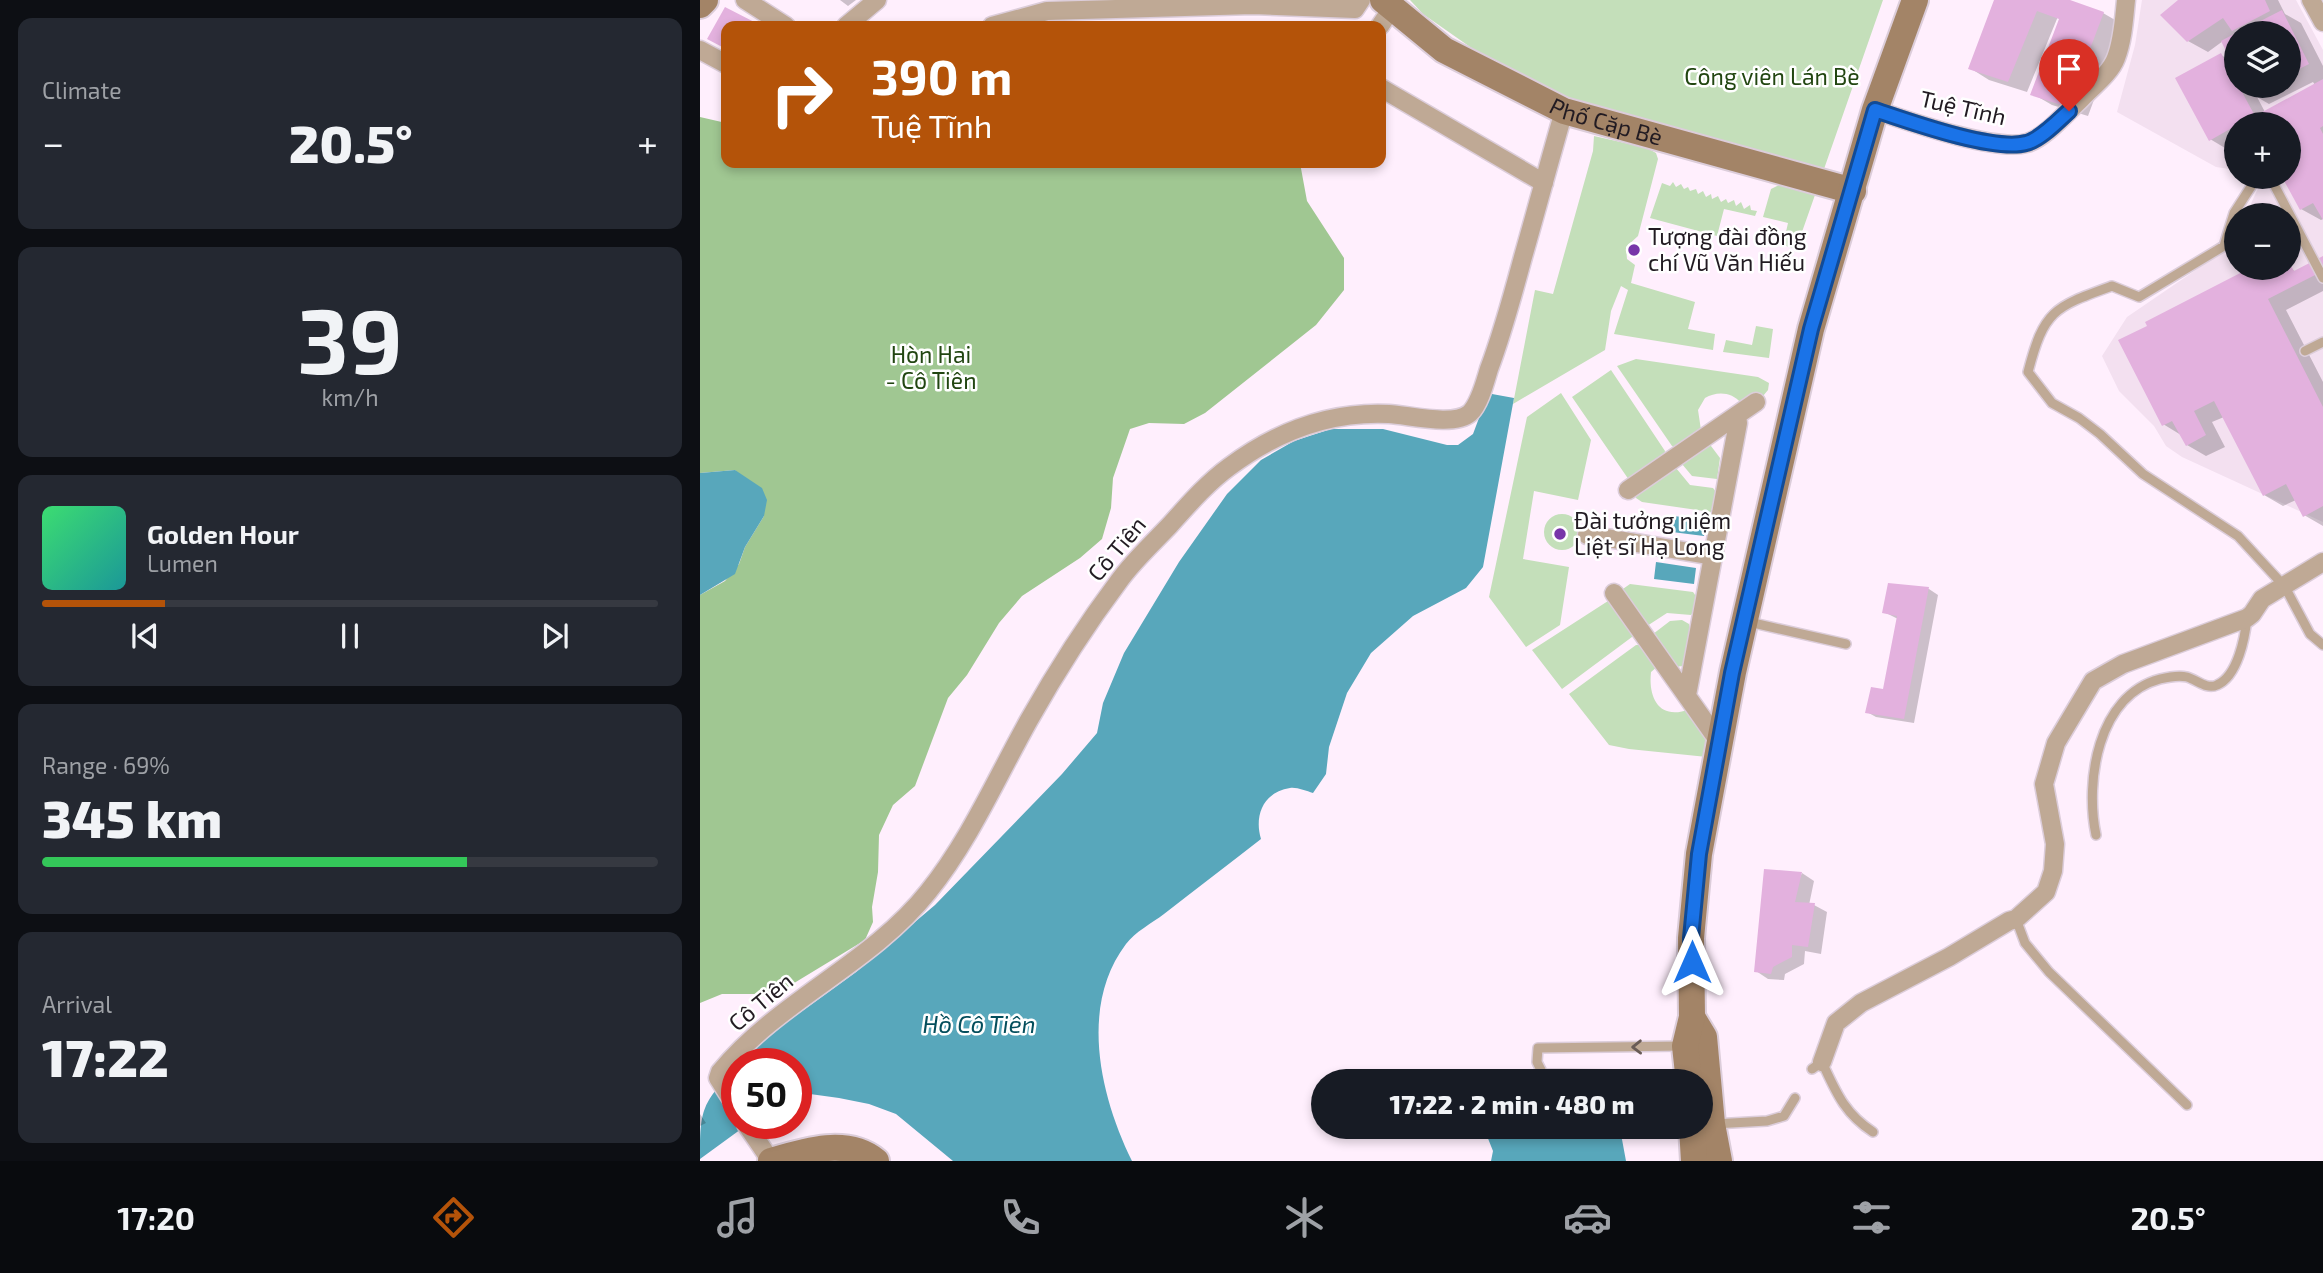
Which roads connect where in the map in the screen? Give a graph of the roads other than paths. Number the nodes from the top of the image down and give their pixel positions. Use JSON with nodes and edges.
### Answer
{"nodes":[{"id":1,"x":705,"y":0,"type":"edge"},
{"id":2,"x":745,"y":0,"type":"edge"},
{"id":3,"x":877,"y":0,"type":"edge"},
{"id":4,"x":1361,"y":0,"type":"edge"},
{"id":5,"x":1915,"y":0,"type":"edge"},
{"id":6,"x":2126,"y":0,"type":"edge"},
{"id":7,"x":2311,"y":0,"type":"edge"},
{"id":8,"x":1218,"y":4,"type":"edge"},
{"id":9,"x":700,"y":5,"type":"edge"},
{"id":10,"x":1052,"y":5,"type":"edge"},
{"id":11,"x":1385,"y":12,"type":"edge"},
{"id":12,"x":778,"y":21,"type":"edge"},
{"id":13,"x":852,"y":21,"type":"edge"},
{"id":14,"x":1006,"y":21,"type":"edge"},
{"id":15,"x":2323,"y":22,"type":"edge"},
{"id":16,"x":700,"y":50,"type":"edge"},
{"id":17,"x":721,"y":61,"type":"edge"},
{"id":18,"x":1386,"y":91,"type":"edge"},
{"id":19,"x":1875,"y":110,"type":"junction"},
{"id":20,"x":1564,"y":111,"type":"junction"},
{"id":21,"x":1544,"y":183,"type":"junction"},
{"id":22,"x":2249,"y":189,"type":"edge"},
{"id":23,"x":2276,"y":189,"type":"edge"},
{"id":24,"x":1853,"y":191,"type":"junction"},
{"id":25,"x":2323,"y":278,"type":"edge"},
{"id":26,"x":2323,"y":342,"type":"edge"},
{"id":27,"x":2305,"y":351,"type":"dead end"},
{"id":28,"x":1756,"y":402,"type":"dead end"},
{"id":29,"x":1737,"y":415,"type":"junction"},
{"id":30,"x":1628,"y":490,"type":"dead end"},
{"id":31,"x":1597,"y":536,"type":"dead end"},
{"id":32,"x":1713,"y":556,"type":"junction"},
{"id":33,"x":2323,"y":562,"type":"edge"},
{"id":34,"x":2285,"y":587,"type":"junction"},
{"id":35,"x":1614,"y":593,"type":"dead end"},
{"id":36,"x":2247,"y":618,"type":"junction"},
{"id":37,"x":1745,"y":621,"type":"junction"},
{"id":38,"x":1846,"y":644,"type":"dead end"},
{"id":39,"x":2323,"y":645,"type":"edge"},
{"id":40,"x":1688,"y":695,"type":"junction"},
{"id":41,"x":1720,"y":743,"type":"junction"},
{"id":42,"x":2096,"y":835,"type":"dead end"},
{"id":43,"x":2016,"y":919,"type":"junction"},
{"id":44,"x":1695,"y":1047,"type":"junction"},
{"id":45,"x":743,"y":1048,"type":"edge"},
{"id":46,"x":1817,"y":1066,"type":"joint"},
{"id":47,"x":1540,"y":1069,"type":"edge"},
{"id":48,"x":1695,"y":1069,"type":"edge"},
{"id":49,"x":1795,"y":1098,"type":"dead end"},
{"id":50,"x":2188,"y":1105,"type":"dead end"},
{"id":51,"x":1713,"y":1124,"type":"edge"},
{"id":52,"x":1873,"y":1132,"type":"dead end"},
{"id":53,"x":757,"y":1139,"type":"edge"},
{"id":54,"x":1699,"y":1139,"type":"edge"},
{"id":55,"x":1709,"y":1139,"type":"edge"},
{"id":56,"x":771,"y":1161,"type":"edge"},
{"id":57,"x":876,"y":1161,"type":"edge"},
{"id":58,"x":1694,"y":1161,"type":"edge"},
{"id":59,"x":1719,"y":1161,"type":"edge"}],
"edges":[{"from":1,"to":9,"type":"main road"},
{"from":2,"to":12,"type":"street"},
{"from":3,"to":13,"type":"street"},
{"from":4,"to":8,"type":"street"},
{"from":5,"to":19,"type":"main road"},
{"from":6,"to":19,"type":"street","name":"Tuệ Tĩnh"},
{"from":7,"to":15,"type":"street"},
{"from":8,"to":10,"type":"street"},
{"from":10,"to":14,"type":"street"},
{"from":11,"to":20,"type":"main road","name":"Phố Cặp Bè"},
{"from":16,"to":17,"type":"street"},
{"from":18,"to":21,"type":"street"},
{"from":19,"to":24,"type":"main road"},
{"from":20,"to":21,"type":"street","name":"Cô Tiên"},
{"from":20,"to":24,"type":"main road","name":"Phố Cặp Bè"},
{"from":21,"to":45,"type":"street","name":"Cô Tiên"},
{"from":22,"to":34,"type":"lane"},
{"from":23,"to":25,"type":"lane"},
{"from":24,"to":37,"type":"main road"},
{"from":26,"to":27,"type":"lane"},
{"from":28,"to":29,"type":"street"},
{"from":29,"to":30,"type":"street"},
{"from":29,"to":32,"type":"street"},
{"from":31,"to":32,"type":"street"},
{"from":32,"to":40,"type":"street"},
{"from":33,"to":34,"type":"street"},
{"from":34,"to":36,"type":"street"},
{"from":34,"to":39,"type":"lane"},
{"from":35,"to":40,"type":"street"},
{"from":36,"to":42,"type":"lane"},
{"from":36,"to":43,"type":"street"},
{"from":37,"to":38,"type":"lane"},
{"from":37,"to":41,"type":"main road"},
{"from":40,"to":41,"type":"street"},
{"from":41,"to":44,"type":"main road"},
{"from":43,"to":46,"type":"street"},
{"from":43,"to":50,"type":"lane"},
{"from":44,"to":47,"type":"lane","one_way":true},
{"from":44,"to":48,"type":"main road"},
{"from":46,"to":52,"type":"lane"},
{"from":49,"to":51,"type":"lane"},
{"from":53,"to":56,"type":"street"},
{"from":54,"to":58,"type":"main road"},
{"from":55,"to":59,"type":"main road"},
{"from":56,"to":57,"type":"main road"}]}
